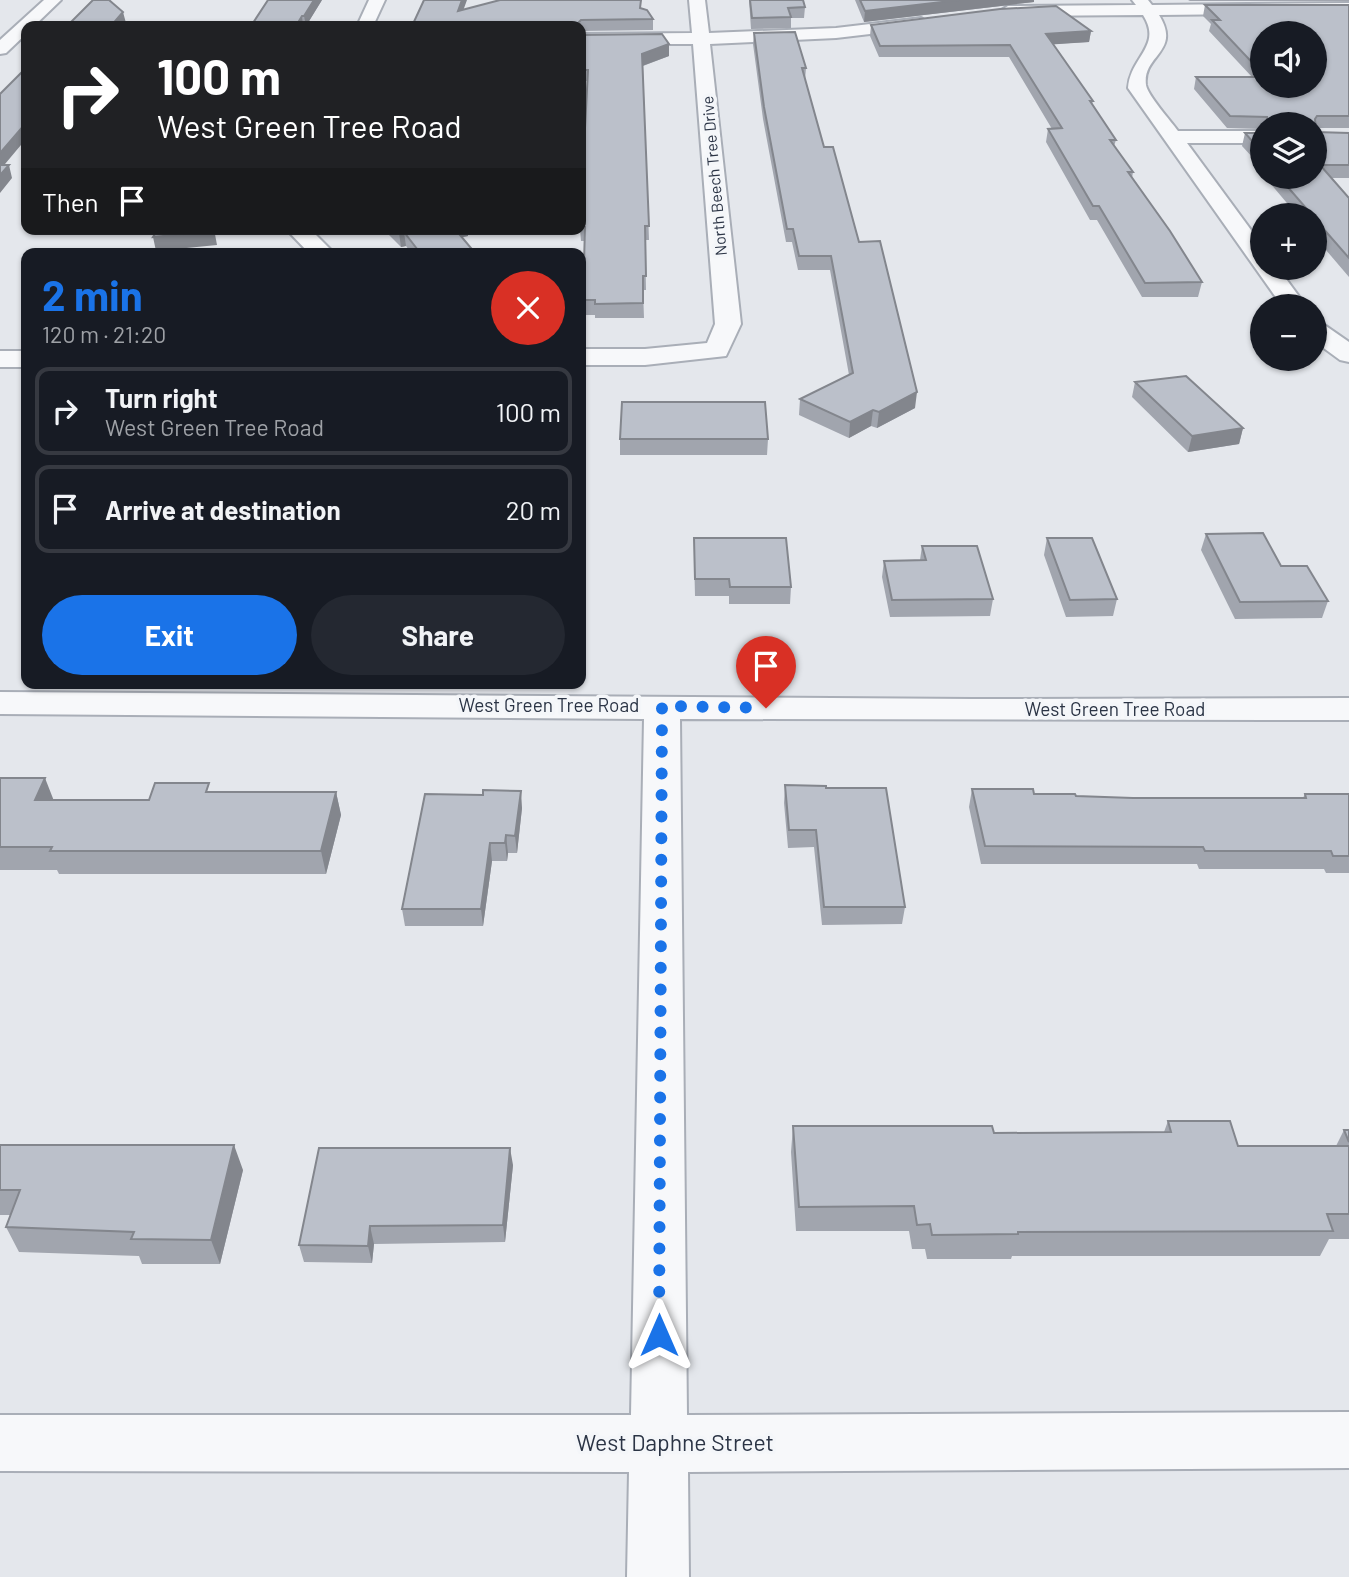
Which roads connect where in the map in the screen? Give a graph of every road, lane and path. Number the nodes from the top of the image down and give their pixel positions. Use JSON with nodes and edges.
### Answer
{"nodes":[{"id":1,"x":52,"y":0,"type":"edge"},
{"id":2,"x":377,"y":0,"type":"edge"},
{"id":3,"x":697,"y":0,"type":"edge"},
{"id":4,"x":1144,"y":4,"type":"edge"},
{"id":5,"x":1349,"y":8,"type":"edge"},
{"id":6,"x":986,"y":13,"type":"edge"},
{"id":7,"x":940,"y":20,"type":"edge"},
{"id":8,"x":30,"y":21,"type":"edge"},
{"id":9,"x":367,"y":21,"type":"edge"},
{"id":10,"x":21,"y":29,"type":"edge"},
{"id":11,"x":586,"y":39,"type":"edge"},
{"id":12,"x":701,"y":39,"type":"junction"},
{"id":13,"x":0,"y":49,"type":"edge"},
{"id":14,"x":1173,"y":137,"type":"junction"},
{"id":15,"x":1250,"y":137,"type":"edge"},
{"id":16,"x":303,"y":235,"type":"edge"},
{"id":17,"x":1250,"y":245,"type":"edge"},
{"id":18,"x":318,"y":248,"type":"edge"},
{"id":19,"x":1327,"y":338,"type":"edge"},
{"id":20,"x":1349,"y":354,"type":"edge"},
{"id":21,"x":586,"y":357,"type":"edge"},
{"id":22,"x":0,"y":359,"type":"edge"},
{"id":23,"x":21,"y":359,"type":"edge"},
{"id":24,"x":239,"y":694,"type":"edge"},
{"id":25,"x":0,"y":702,"type":"edge"},
{"id":26,"x":662,"y":706,"type":"junction"},
{"id":27,"x":1349,"y":709,"type":"edge"},
{"id":28,"x":1349,"y":1440,"type":"edge"},
{"id":29,"x":0,"y":1443,"type":"edge"},
{"id":30,"x":659,"y":1444,"type":"junction"},
{"id":31,"x":658,"y":1577,"type":"edge"}],
"edges":[{"from":1,"to":8,"type":"street"},
{"from":2,"to":9,"type":"street"},
{"from":3,"to":12,"type":"street","name":"North Beech Tree Drive"},
{"from":4,"to":5,"type":"street"},
{"from":4,"to":6,"type":"street"},
{"from":4,"to":14,"type":"street"},
{"from":7,"to":12,"type":"street"},
{"from":10,"to":13,"type":"street"},
{"from":11,"to":12,"type":"street"},
{"from":12,"to":21,"type":"street","name":"North Beech Tree Drive"},
{"from":14,"to":15,"type":"street"},
{"from":14,"to":17,"type":"street"},
{"from":16,"to":18,"type":"street"},
{"from":19,"to":20,"type":"street"},
{"from":22,"to":23,"type":"street"},
{"from":24,"to":25,"type":"street","name":"West Green Tree Road"},
{"from":24,"to":26,"type":"street","name":"West Green Tree Road"},
{"from":26,"to":27,"type":"street","name":"West Green Tree Road"},
{"from":26,"to":30,"type":"street"},
{"from":28,"to":30,"type":"street","name":"West Daphne Street"},
{"from":29,"to":30,"type":"street","name":"West Daphne Street"},
{"from":30,"to":31,"type":"street"}]}
